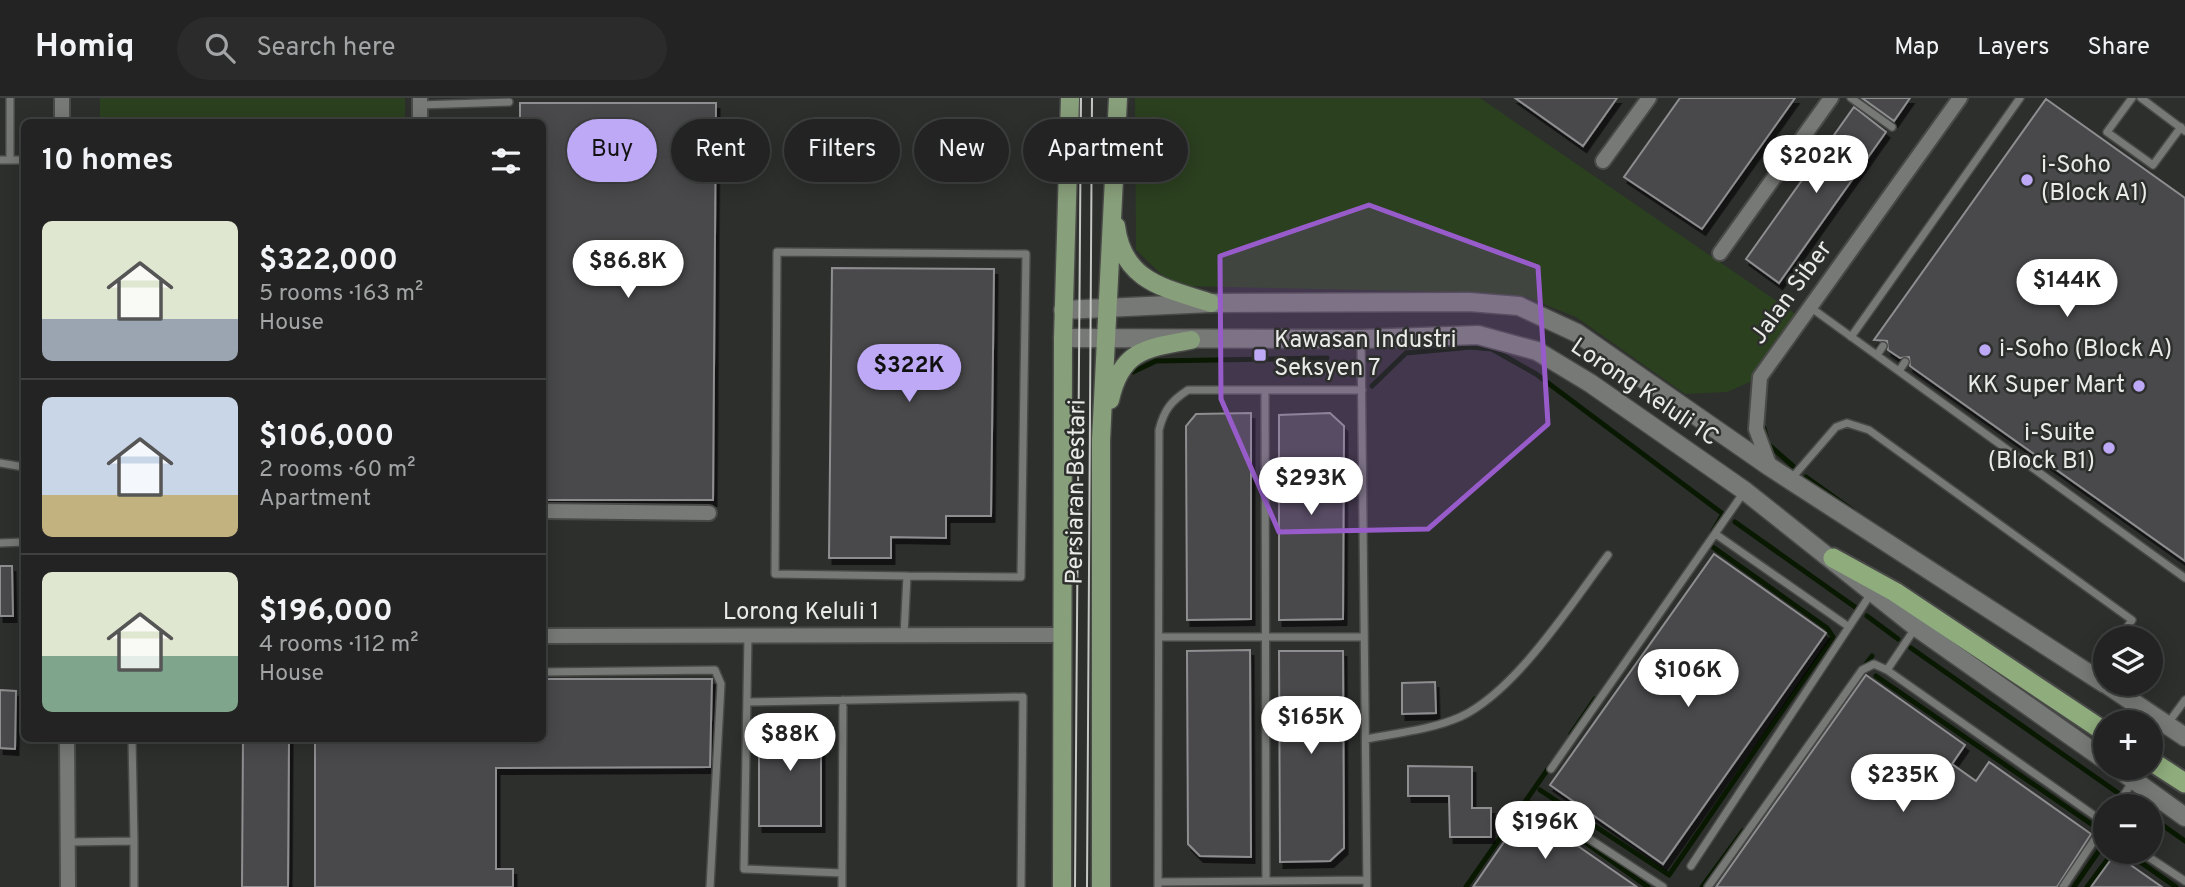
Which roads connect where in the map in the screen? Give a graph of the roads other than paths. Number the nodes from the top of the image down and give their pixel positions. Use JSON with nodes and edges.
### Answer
{"nodes":[{"id":1,"x":10,"y":98,"type":"edge"},
{"id":2,"x":62,"y":98,"type":"edge"},
{"id":3,"x":1070,"y":98,"type":"edge"},
{"id":4,"x":1118,"y":98,"type":"edge"},
{"id":5,"x":1649,"y":98,"type":"edge"},
{"id":6,"x":1831,"y":98,"type":"edge"},
{"id":7,"x":1851,"y":98,"type":"edge"},
{"id":8,"x":1959,"y":98,"type":"edge"},
{"id":9,"x":2020,"y":98,"type":"edge"},
{"id":10,"x":2132,"y":98,"type":"edge"},
{"id":11,"x":2141,"y":98,"type":"edge"},
{"id":12,"x":420,"y":102,"type":"edge"},
{"id":13,"x":509,"y":102,"type":"dead end"},
{"id":14,"x":62,"y":119,"type":"edge"},
{"id":15,"x":1892,"y":127,"type":"dead end"},
{"id":16,"x":2183,"y":129,"type":"edge"},
{"id":17,"x":0,"y":160,"type":"edge"},
{"id":18,"x":10,"y":160,"type":"junction"},
{"id":19,"x":21,"y":160,"type":"edge"},
{"id":20,"x":1603,"y":162,"type":"dead end"},
{"id":21,"x":1113,"y":184,"type":"junction"},
{"id":22,"x":1720,"y":253,"type":"dead end"},
{"id":23,"x":1210,"y":303,"type":"junction"},
{"id":24,"x":1810,"y":307,"type":"junction"},
{"id":25,"x":1106,"y":308,"type":"junction"},
{"id":26,"x":1063,"y":310,"type":"junction"},
{"id":27,"x":1851,"y":337,"type":"junction"},
{"id":28,"x":1063,"y":338,"type":"junction"},
{"id":29,"x":1104,"y":338,"type":"junction"},
{"id":30,"x":1361,"y":339,"type":"junction"},
{"id":31,"x":1191,"y":340,"type":"junction"},
{"id":32,"x":1883,"y":346,"type":"dead end"},
{"id":33,"x":1877,"y":355,"type":"junction"},
{"id":34,"x":1905,"y":362,"type":"dead end"},
{"id":35,"x":1899,"y":371,"type":"junction"},
{"id":36,"x":1265,"y":390,"type":"junction"},
{"id":37,"x":1362,"y":390,"type":"junction"},
{"id":38,"x":1101,"y":440,"type":"junction"},
{"id":39,"x":0,"y":463,"type":"edge"},
{"id":40,"x":21,"y":466,"type":"edge"},
{"id":41,"x":1770,"y":467,"type":"junction"},
{"id":42,"x":1790,"y":480,"type":"junction"},
{"id":43,"x":1745,"y":491,"type":"junction"},
{"id":44,"x":546,"y":511,"type":"edge"},
{"id":45,"x":709,"y":513,"type":"dead end"},
{"id":46,"x":1717,"y":535,"type":"junction"},
{"id":47,"x":21,"y":542,"type":"edge"},
{"id":48,"x":0,"y":543,"type":"edge"},
{"id":49,"x":1608,"y":555,"type":"dead end"},
{"id":50,"x":1833,"y":558,"type":"junction"},
{"id":51,"x":907,"y":576,"type":"junction"},
{"id":52,"x":2185,"y":578,"type":"edge"},
{"id":53,"x":1873,"y":590,"type":"junction"},
{"id":54,"x":2128,"y":626,"type":"edge"},
{"id":55,"x":1849,"y":627,"type":"junction"},
{"id":56,"x":1916,"y":627,"type":"junction"},
{"id":57,"x":904,"y":635,"type":"junction"},
{"id":58,"x":1060,"y":635,"type":"junction"},
{"id":59,"x":546,"y":636,"type":"edge"},
{"id":60,"x":748,"y":636,"type":"junction"},
{"id":61,"x":1161,"y":637,"type":"junction"},
{"id":62,"x":1266,"y":637,"type":"junction"},
{"id":63,"x":1364,"y":637,"type":"junction"},
{"id":64,"x":1886,"y":670,"type":"junction"},
{"id":65,"x":546,"y":672,"type":"edge"},
{"id":66,"x":2093,"y":676,"type":"edge"},
{"id":67,"x":2123,"y":696,"type":"edge"},
{"id":68,"x":843,"y":700,"type":"junction"},
{"id":69,"x":2185,"y":700,"type":"edge"},
{"id":70,"x":747,"y":702,"type":"junction"},
{"id":71,"x":2093,"y":724,"type":"edge"},
{"id":72,"x":2166,"y":726,"type":"junction"},
{"id":73,"x":2185,"y":737,"type":"edge"},
{"id":74,"x":1366,"y":739,"type":"junction"},
{"id":75,"x":67,"y":742,"type":"edge"},
{"id":76,"x":132,"y":742,"type":"edge"},
{"id":77,"x":2093,"y":752,"type":"edge"},
{"id":78,"x":1551,"y":769,"type":"dead end"},
{"id":79,"x":2163,"y":769,"type":"edge"},
{"id":80,"x":2134,"y":780,"type":"joint"},
{"id":81,"x":2185,"y":783,"type":"edge"},
{"id":82,"x":2125,"y":794,"type":"edge"},
{"id":83,"x":1548,"y":812,"type":"dead end"},
{"id":84,"x":2093,"y":815,"type":"edge"},
{"id":85,"x":2185,"y":817,"type":"edge"},
{"id":86,"x":134,"y":841,"type":"junction"},
{"id":87,"x":2093,"y":841,"type":"edge"},
{"id":88,"x":68,"y":842,"type":"junction"},
{"id":89,"x":2159,"y":864,"type":"edge"},
{"id":90,"x":1690,"y":866,"type":"dead end"},
{"id":91,"x":842,"y":873,"type":"junction"},
{"id":92,"x":1266,"y":881,"type":"junction"},
{"id":93,"x":2185,"y":881,"type":"edge"},
{"id":94,"x":1367,"y":883,"type":"edge"},
{"id":95,"x":1158,"y":884,"type":"edge"},
{"id":96,"x":68,"y":887,"type":"edge"},
{"id":97,"x":134,"y":887,"type":"edge"},
{"id":98,"x":710,"y":887,"type":"edge"},
{"id":99,"x":842,"y":887,"type":"edge"},
{"id":100,"x":1021,"y":887,"type":"edge"},
{"id":101,"x":1062,"y":887,"type":"edge"},
{"id":102,"x":1101,"y":887,"type":"edge"},
{"id":103,"x":1662,"y":887,"type":"edge"},
{"id":104,"x":1708,"y":887,"type":"edge"},
{"id":105,"x":2063,"y":887,"type":"edge"}],
"edges":[{"from":1,"to":18,"type":"lane"},
{"from":2,"to":14,"type":"street"},
{"from":3,"to":26,"type":"main road","name":"Persiaran Bestari"},
{"from":4,"to":21,"type":"main road","name":"Persiaran Bestari"},
{"from":5,"to":20,"type":"street"},
{"from":6,"to":22,"type":"street"},
{"from":7,"to":15,"type":"lane"},
{"from":8,"to":24,"type":"street","name":"Jalan Siber"},
{"from":9,"to":27,"type":"lane"},
{"from":10,"to":16,"type":"lane"},
{"from":11,"to":16,"type":"lane"},
{"from":12,"to":13,"type":"lane"},
{"from":17,"to":18,"type":"lane"},
{"from":18,"to":19,"type":"lane"},
{"from":21,"to":23,"type":"main road"},
{"from":21,"to":25,"type":"main road","name":"Persiaran Bestari"},
{"from":23,"to":25,"type":"street","name":"Lorong Keluli 1C"},
{"from":23,"to":41,"type":"street","name":"Lorong Keluli 1C"},
{"from":24,"to":27,"type":"lane"},
{"from":24,"to":41,"type":"street","name":"Jalan Siber"},
{"from":25,"to":26,"type":"street","name":"Lorong Keluli 1C"},
{"from":25,"to":29,"type":"main road","name":"Persiaran Bestari"},
{"from":26,"to":28,"type":"main road","name":"Persiaran Bestari"},
{"from":27,"to":33,"type":"lane"},
{"from":28,"to":29,"type":"street","name":"Lorong Keluli 1C"},
{"from":28,"to":58,"type":"main road","name":"Persiaran Bestari"},
{"from":29,"to":31,"type":"street","name":"Lorong Keluli 1C"},
{"from":29,"to":38,"type":"main road","name":"Persiaran Bestari"},
{"from":30,"to":31,"type":"street","name":"Lorong Keluli 1C"},
{"from":30,"to":37,"type":"lane"},
{"from":30,"to":43,"type":"street","name":"Lorong Keluli 1C"},
{"from":31,"to":38,"type":"main road"},
{"from":32,"to":33,"type":"lane"},
{"from":33,"to":35,"type":"lane"},
{"from":34,"to":35,"type":"lane"},
{"from":35,"to":52,"type":"lane"},
{"from":36,"to":37,"type":"lane"},
{"from":36,"to":61,"type":"lane"},
{"from":36,"to":62,"type":"lane"},
{"from":37,"to":63,"type":"lane"},
{"from":38,"to":102,"type":"main road","name":"Persiaran Bestari"},
{"from":39,"to":40,"type":"lane"},
{"from":41,"to":42,"type":"street","name":"Lorong Keluli 1C"},
{"from":42,"to":54,"type":"lane"},
{"from":42,"to":66,"type":"street","name":"Lorong Keluli 1C"},
{"from":43,"to":46,"type":"lane"},
{"from":43,"to":50,"type":"street","name":"Lorong Keluli 1C"},
{"from":44,"to":45,"type":"street"},
{"from":46,"to":55,"type":"lane"},
{"from":46,"to":78,"type":"lane"},
{"from":47,"to":48,"type":"lane"},
{"from":49,"to":74,"type":"lane"},
{"from":50,"to":53,"type":"street","name":"Lorong Keluli 1C"},
{"from":50,"to":71,"type":"highway"},
{"from":51,"to":51,"type":"lane"},
{"from":51,"to":57,"type":"lane"},
{"from":53,"to":55,"type":"lane"},
{"from":53,"to":56,"type":"street","name":"Lorong Keluli 1C"},
{"from":55,"to":90,"type":"lane"},
{"from":56,"to":64,"type":"lane"},
{"from":56,"to":77,"type":"street","name":"Lorong Keluli 1C"},
{"from":57,"to":58,"type":"street","name":"Lorong Keluli 1"},
{"from":57,"to":60,"type":"street","name":"Lorong Keluli 1"},
{"from":58,"to":101,"type":"main road","name":"Persiaran Bestari"},
{"from":59,"to":60,"type":"street","name":"Lorong Keluli 1"},
{"from":60,"to":70,"type":"lane"},
{"from":61,"to":62,"type":"lane"},
{"from":61,"to":95,"type":"lane"},
{"from":62,"to":63,"type":"lane"},
{"from":62,"to":92,"type":"lane"},
{"from":63,"to":74,"type":"lane"},
{"from":64,"to":84,"type":"lane"},
{"from":64,"to":104,"type":"lane"},
{"from":65,"to":98,"type":"lane"},
{"from":67,"to":72,"type":"street","name":"Lorong Keluli 1C"},
{"from":68,"to":70,"type":"lane"},
{"from":68,"to":91,"type":"lane"},
{"from":68,"to":100,"type":"lane"},
{"from":69,"to":72,"type":"lane"},
{"from":70,"to":91,"type":"lane"},
{"from":72,"to":73,"type":"street","name":"Lorong Keluli 1C"},
{"from":74,"to":94,"type":"lane"},
{"from":75,"to":88,"type":"street"},
{"from":76,"to":86,"type":"lane"},
{"from":79,"to":81,"type":"highway"},
{"from":80,"to":82,"type":"lane"},
{"from":80,"to":85,"type":"street"},
{"from":83,"to":103,"type":"lane"},
{"from":86,"to":88,"type":"lane"},
{"from":86,"to":97,"type":"lane"},
{"from":87,"to":105,"type":"lane"},
{"from":88,"to":96,"type":"street"},
{"from":89,"to":93,"type":"lane"},
{"from":91,"to":99,"type":"lane"},
{"from":92,"to":94,"type":"lane"},
{"from":92,"to":95,"type":"lane"}]}
